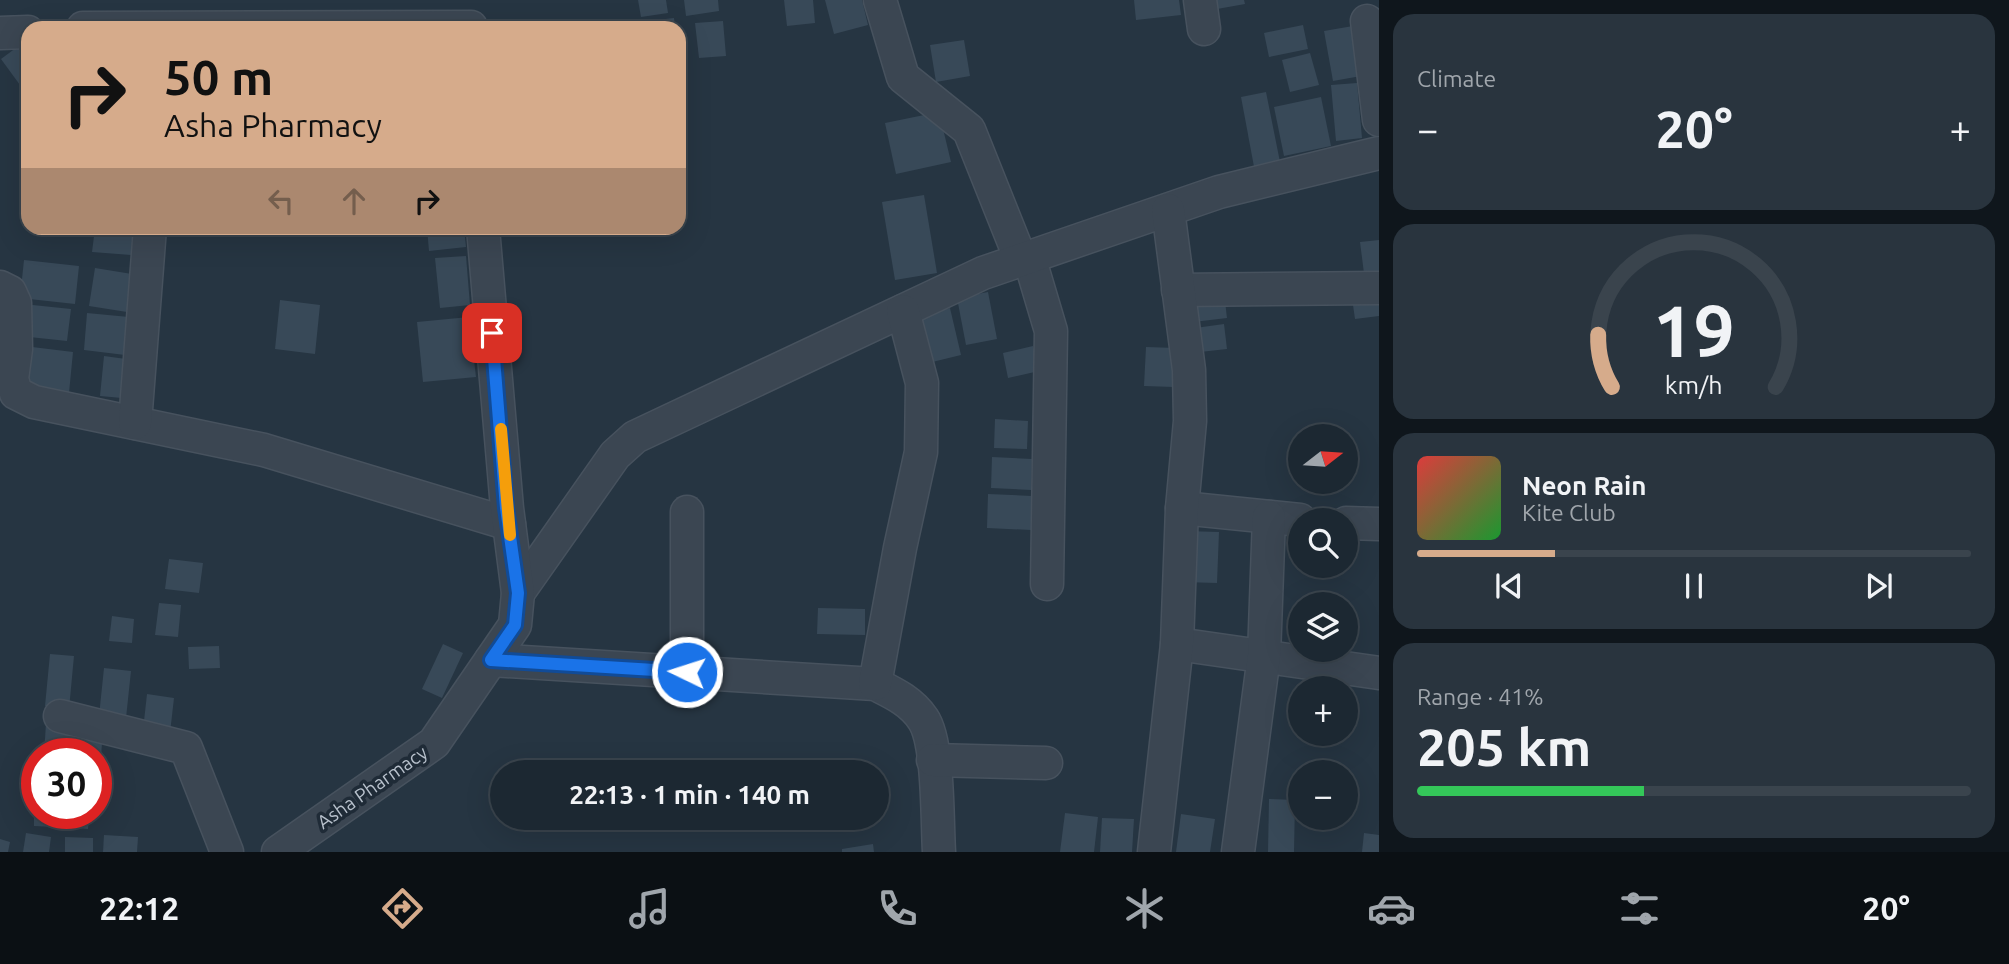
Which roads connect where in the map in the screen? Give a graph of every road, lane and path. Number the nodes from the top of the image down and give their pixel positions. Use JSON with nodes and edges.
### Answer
{"nodes":[{"id":1,"x":880,"y":0,"type":"edge"},
{"id":2,"x":470,"y":18,"type":"edge"},
{"id":3,"x":354,"y":21,"type":"edge"},
{"id":4,"x":1367,"y":21,"type":"dead end"},
{"id":5,"x":21,"y":32,"type":"edge"},
{"id":6,"x":0,"y":33,"type":"edge"},
{"id":7,"x":1379,"y":120,"type":"edge"},
{"id":8,"x":1379,"y":152,"type":"edge"},
{"id":9,"x":1168,"y":210,"type":"junction"},
{"id":10,"x":149,"y":235,"type":"edge"},
{"id":11,"x":484,"y":235,"type":"edge"},
{"id":12,"x":1025,"y":259,"type":"junction"},
{"id":13,"x":0,"y":287,"type":"edge"},
{"id":14,"x":1379,"y":288,"type":"edge"},
{"id":15,"x":1178,"y":290,"type":"junction"},
{"id":16,"x":903,"y":311,"type":"junction"},
{"id":17,"x":135,"y":423,"type":"junction"},
{"id":18,"x":1182,"y":508,"type":"junction"},
{"id":19,"x":687,"y":512,"type":"dead end"},
{"id":20,"x":1269,"y":517,"type":"junction"},
{"id":21,"x":1288,"y":519,"type":"edge"},
{"id":22,"x":1358,"y":523,"type":"edge"},
{"id":23,"x":509,"y":524,"type":"junction"},
{"id":24,"x":1379,"y":524,"type":"edge"},
{"id":25,"x":1047,"y":584,"type":"dead end"},
{"id":26,"x":518,"y":593,"type":"junction"},
{"id":27,"x":1177,"y":644,"type":"junction"},
{"id":28,"x":1264,"y":656,"type":"junction"},
{"id":29,"x":491,"y":660,"type":"junction"},
{"id":30,"x":687,"y":672,"type":"junction"},
{"id":31,"x":1379,"y":673,"type":"edge"},
{"id":32,"x":875,"y":684,"type":"junction"},
{"id":33,"x":60,"y":716,"type":"dead end"},
{"id":34,"x":933,"y":760,"type":"junction"},
{"id":35,"x":1046,"y":764,"type":"dead end"},
{"id":36,"x":227,"y":852,"type":"edge"},
{"id":37,"x":278,"y":852,"type":"edge"},
{"id":38,"x":939,"y":852,"type":"edge"},
{"id":39,"x":1154,"y":852,"type":"edge"},
{"id":40,"x":1238,"y":852,"type":"edge"}],
"edges":[{"from":1,"to":12,"type":"street"},
{"from":2,"to":3,"type":"street"},
{"from":4,"to":7,"type":"street"},
{"from":5,"to":6,"type":"street"},
{"from":8,"to":9,"type":"street"},
{"from":9,"to":12,"type":"street"},
{"from":9,"to":15,"type":"street"},
{"from":10,"to":17,"type":"street"},
{"from":11,"to":23,"type":"street","name":"Asha Pharmacy"},
{"from":12,"to":16,"type":"street"},
{"from":12,"to":25,"type":"street"},
{"from":13,"to":17,"type":"street"},
{"from":14,"to":15,"type":"street"},
{"from":15,"to":18,"type":"street"},
{"from":16,"to":26,"type":"street"},
{"from":16,"to":32,"type":"street"},
{"from":17,"to":23,"type":"street"},
{"from":18,"to":20,"type":"street"},
{"from":18,"to":27,"type":"street"},
{"from":19,"to":30,"type":"street"},
{"from":20,"to":21,"type":"street"},
{"from":20,"to":28,"type":"street"},
{"from":22,"to":24,"type":"street"},
{"from":23,"to":26,"type":"street","name":"Asha Pharmacy"},
{"from":26,"to":29,"type":"street","name":"Asha Pharmacy"},
{"from":27,"to":28,"type":"street"},
{"from":27,"to":39,"type":"street"},
{"from":28,"to":31,"type":"street"},
{"from":28,"to":40,"type":"street"},
{"from":29,"to":30,"type":"street"},
{"from":29,"to":37,"type":"street","name":"Asha Pharmacy"},
{"from":30,"to":32,"type":"street"},
{"from":32,"to":34,"type":"street"},
{"from":33,"to":36,"type":"street"},
{"from":34,"to":35,"type":"street"},
{"from":34,"to":38,"type":"street"}]}
